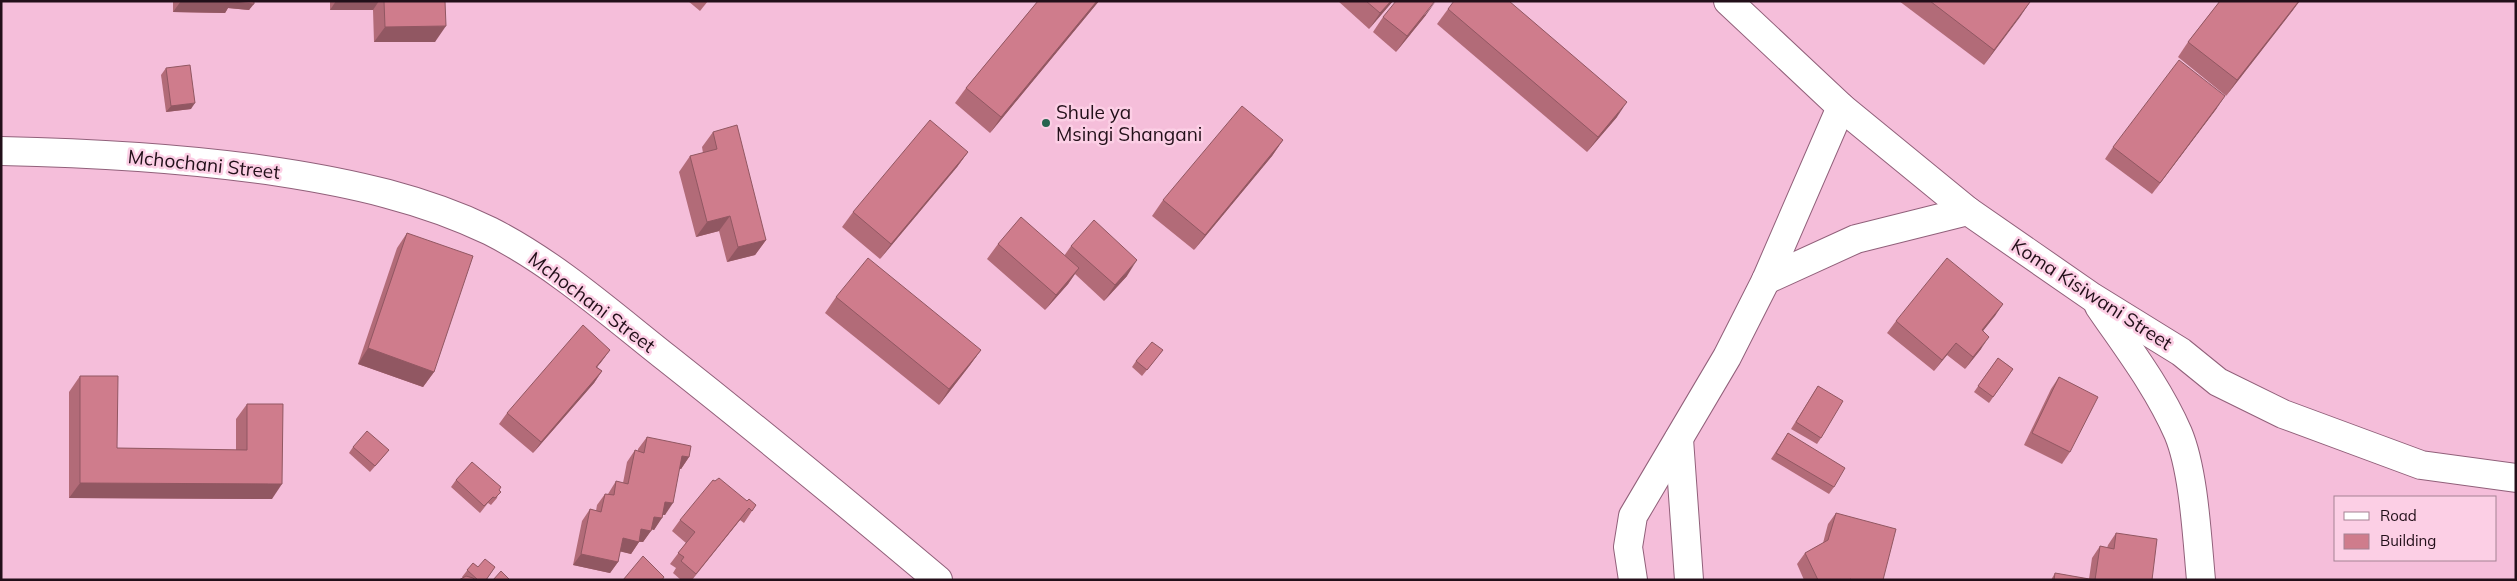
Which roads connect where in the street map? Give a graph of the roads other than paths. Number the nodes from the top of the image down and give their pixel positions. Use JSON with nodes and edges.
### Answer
{"nodes":[{"id":1,"x":1728,"y":1,"type":"edge"},
{"id":2,"x":1841,"y":107,"type":"junction"},
{"id":3,"x":1,"y":151,"type":"edge"},
{"id":4,"x":1968,"y":211,"type":"junction"},
{"id":5,"x":1766,"y":280,"type":"junction"},
{"id":6,"x":2092,"y":297,"type":"junction"},
{"id":7,"x":1679,"y":439,"type":"junction"},
{"id":8,"x":2516,"y":478,"type":"edge"},
{"id":9,"x":938,"y":580,"type":"edge"},
{"id":10,"x":1633,"y":580,"type":"edge"},
{"id":11,"x":1689,"y":580,"type":"edge"},
{"id":12,"x":2201,"y":580,"type":"edge"}],
"edges":[{"from":1,"to":2,"type":"street","name":"Koma Kisiwani Street"},
{"from":2,"to":4,"type":"street","name":"Koma Kisiwani Street"},
{"from":2,"to":5,"type":"street"},
{"from":3,"to":9,"type":"street","name":"Mchochani Street"},
{"from":4,"to":5,"type":"street"},
{"from":4,"to":6,"type":"street","name":"Koma Kisiwani Street"},
{"from":5,"to":7,"type":"street"},
{"from":6,"to":8,"type":"street","name":"Koma Kisiwani Street"},
{"from":6,"to":12,"type":"street"},
{"from":7,"to":10,"type":"street"},
{"from":7,"to":11,"type":"street"}]}
